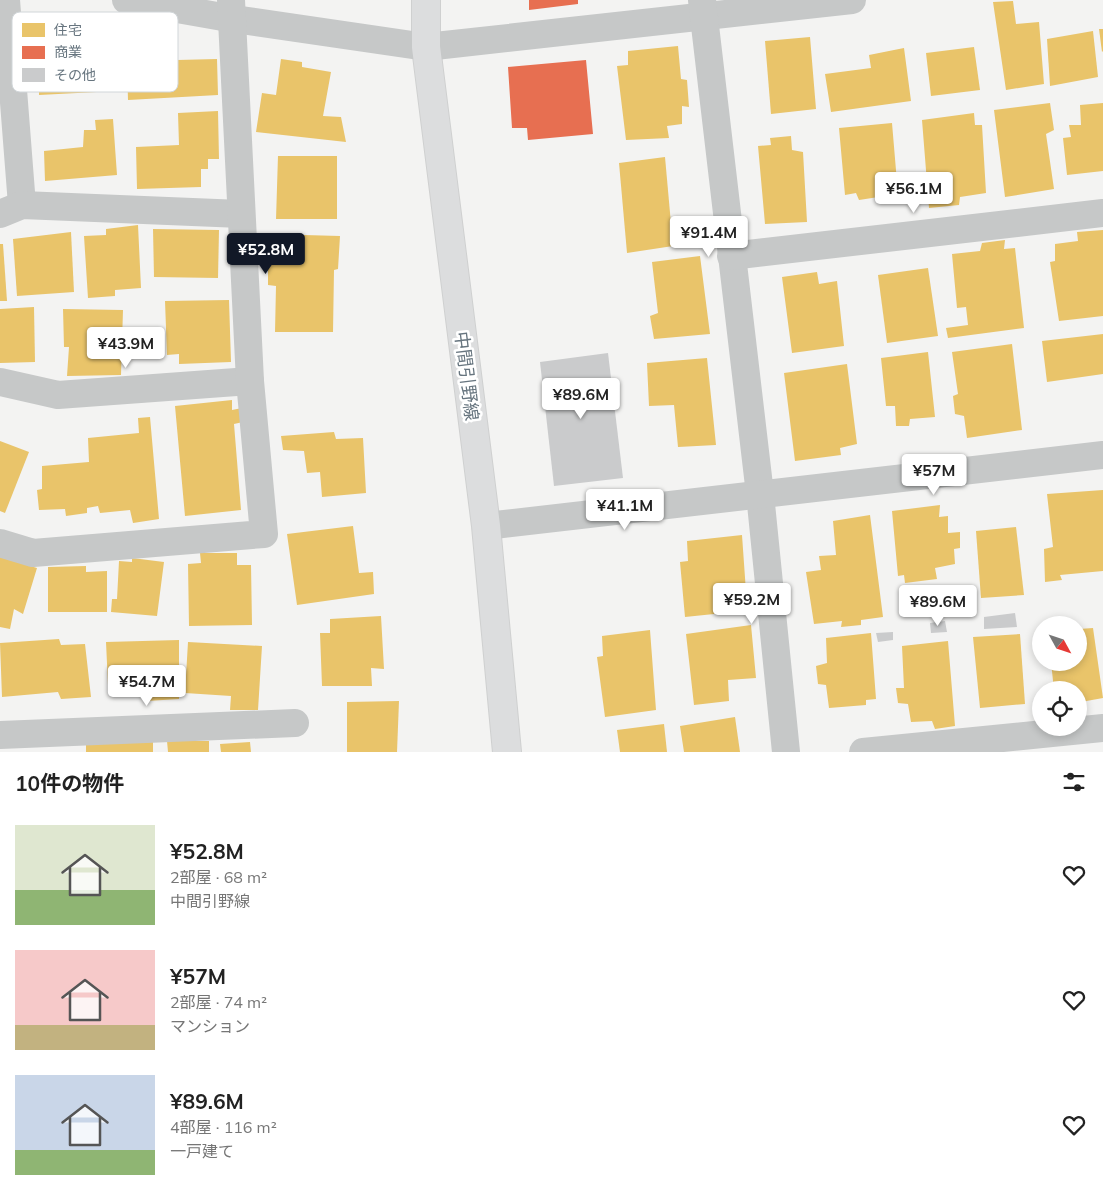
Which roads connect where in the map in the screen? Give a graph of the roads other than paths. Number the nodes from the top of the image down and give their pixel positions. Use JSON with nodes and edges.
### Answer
{"nodes":[{"id":1,"x":6,"y":0,"type":"edge"},
{"id":2,"x":126,"y":0,"type":"edge"},
{"id":3,"x":426,"y":0,"type":"edge"},
{"id":4,"x":852,"y":0,"type":"edge"},
{"id":5,"x":703,"y":8,"type":"edge"},
{"id":6,"x":232,"y":9,"type":"edge"},
{"id":7,"x":426,"y":47,"type":"junction"},
{"id":8,"x":11,"y":209,"type":"edge"},
{"id":9,"x":241,"y":214,"type":"junction"},
{"id":10,"x":1103,"y":214,"type":"edge"},
{"id":11,"x":730,"y":256,"type":"junction"},
{"id":12,"x":0,"y":382,"type":"edge"},
{"id":13,"x":250,"y":382,"type":"junction"},
{"id":14,"x":1103,"y":455,"type":"edge"},
{"id":15,"x":760,"y":494,"type":"junction"},
{"id":16,"x":486,"y":526,"type":"junction"},
{"id":17,"x":0,"y":543,"type":"edge"},
{"id":18,"x":295,"y":723,"type":"dead end"},
{"id":19,"x":1103,"y":728,"type":"edge"},
{"id":20,"x":0,"y":734,"type":"edge"},
{"id":21,"x":507,"y":752,"type":"edge"},
{"id":22,"x":786,"y":752,"type":"edge"},
{"id":23,"x":863,"y":752,"type":"edge"}],
"edges":[{"from":1,"to":8,"type":"street"},
{"from":2,"to":6,"type":"street"},
{"from":3,"to":7,"type":"main road","name":"中間引野線"},
{"from":4,"to":5,"type":"street"},
{"from":5,"to":7,"type":"street"},
{"from":5,"to":11,"type":"street"},
{"from":6,"to":7,"type":"street"},
{"from":6,"to":9,"type":"street"},
{"from":7,"to":16,"type":"main road","name":"中間引野線"},
{"from":8,"to":9,"type":"street"},
{"from":9,"to":13,"type":"street"},
{"from":10,"to":11,"type":"street"},
{"from":11,"to":15,"type":"street"},
{"from":12,"to":13,"type":"street"},
{"from":13,"to":17,"type":"street"},
{"from":14,"to":15,"type":"street"},
{"from":15,"to":16,"type":"street"},
{"from":15,"to":22,"type":"street"},
{"from":16,"to":21,"type":"main road","name":"中間引野線"},
{"from":18,"to":20,"type":"street"},
{"from":19,"to":23,"type":"street"}]}
